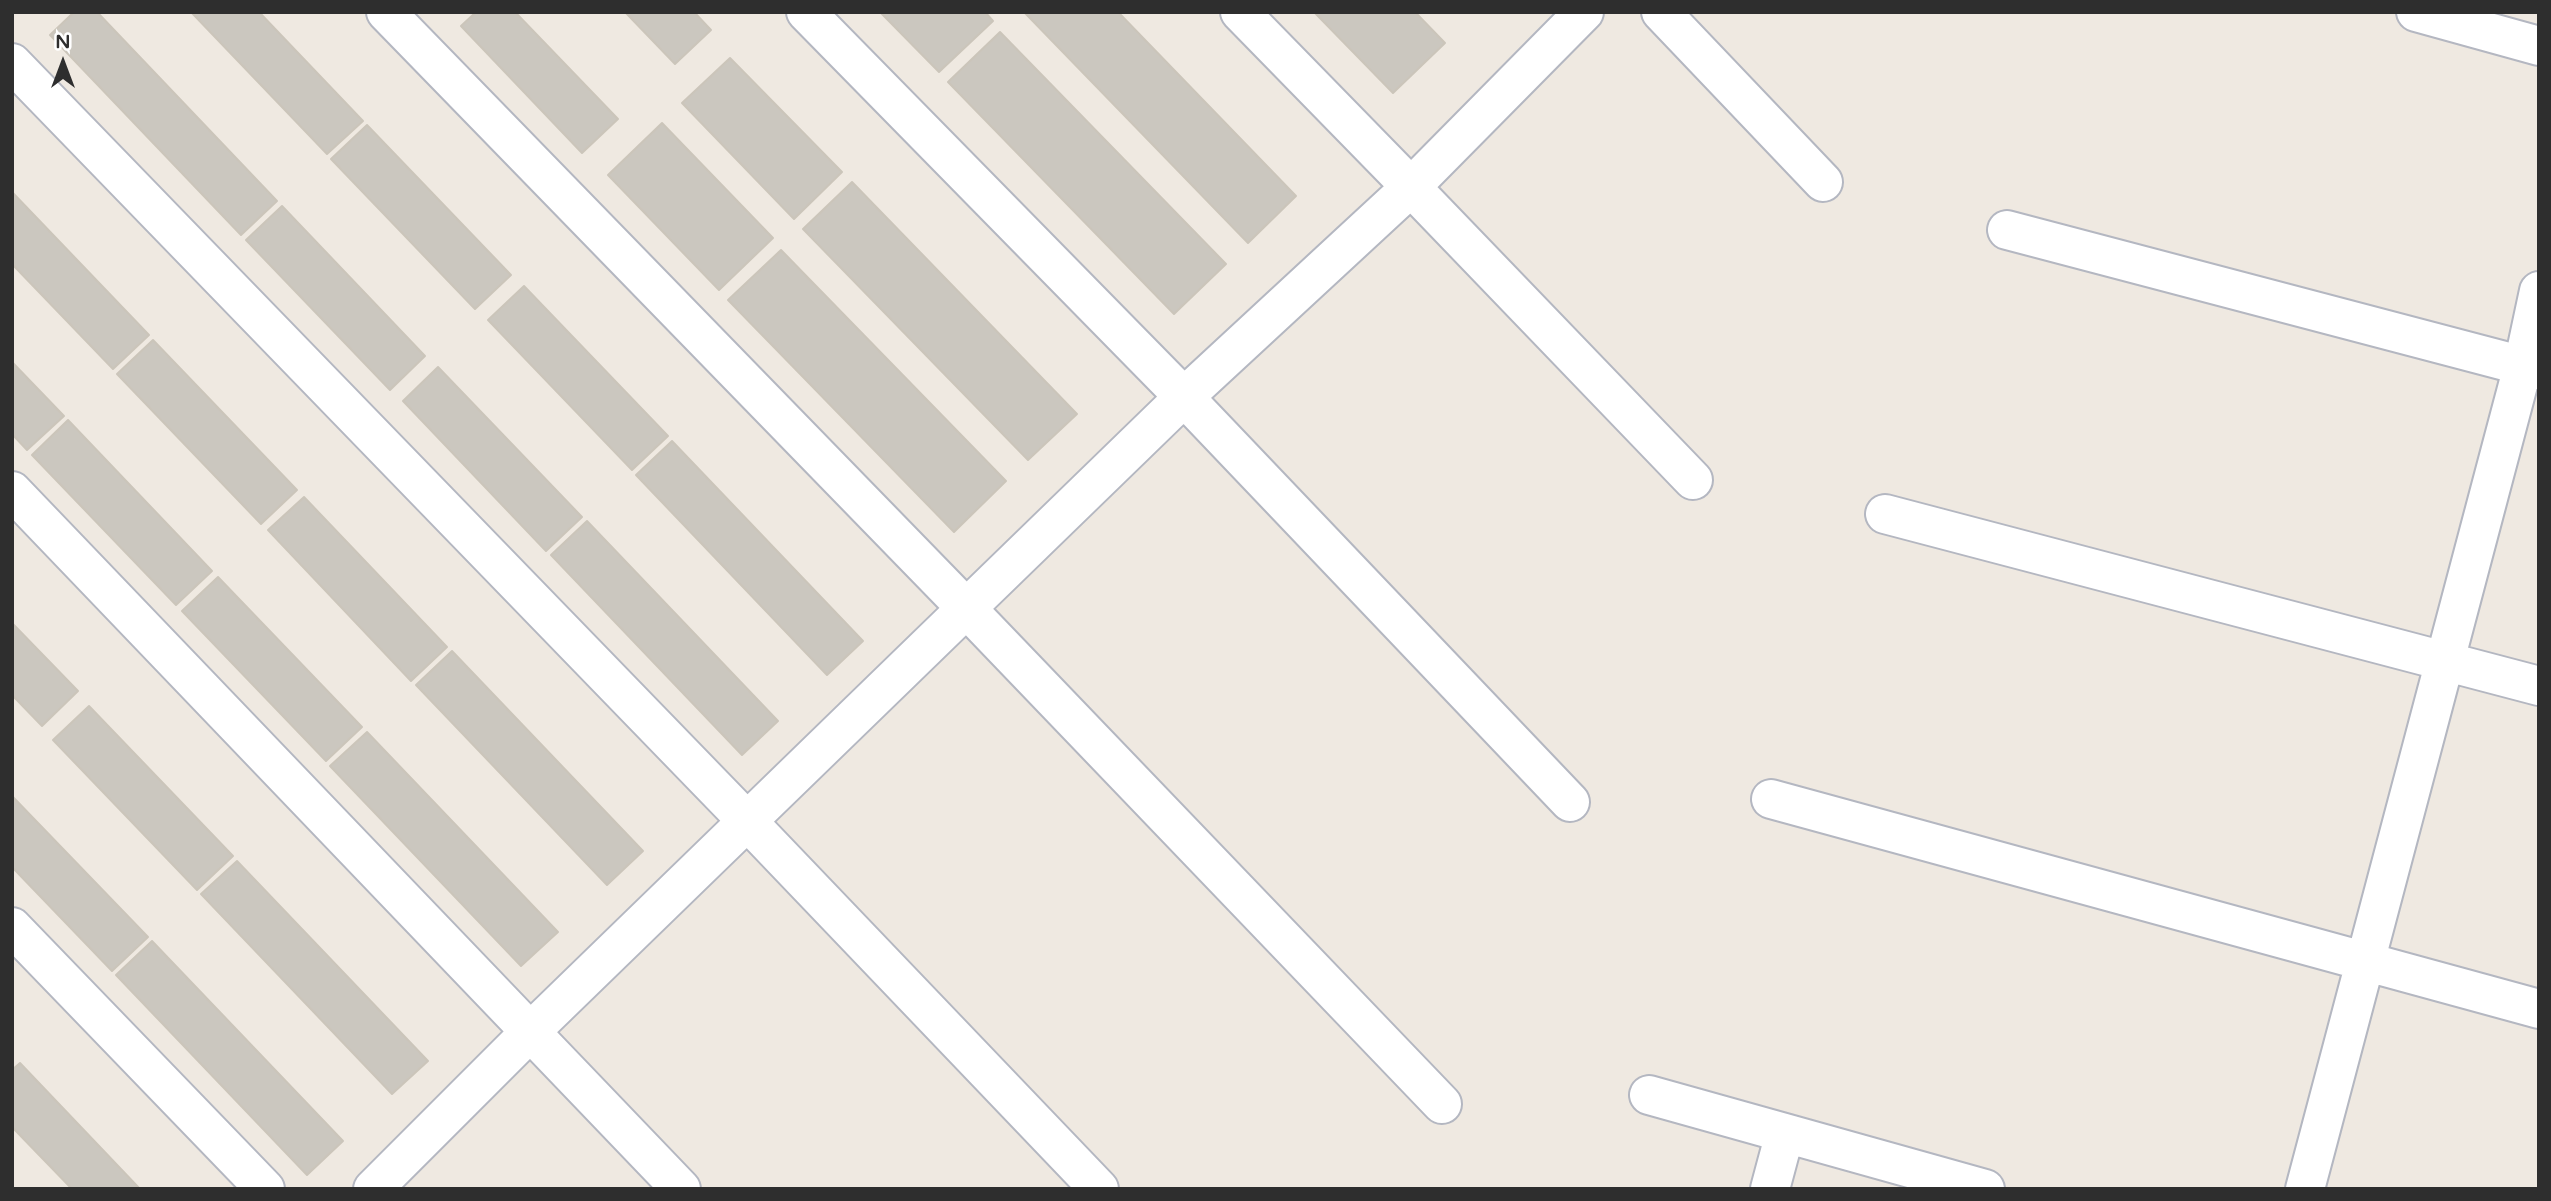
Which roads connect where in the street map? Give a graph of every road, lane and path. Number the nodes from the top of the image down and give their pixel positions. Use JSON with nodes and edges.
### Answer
{"nodes":[{"id":1,"x":386,"y":12,"type":"edge"},
{"id":2,"x":806,"y":12,"type":"edge"},
{"id":3,"x":1240,"y":12,"type":"edge"},
{"id":4,"x":1584,"y":12,"type":"edge"},
{"id":5,"x":1661,"y":12,"type":"edge"},
{"id":6,"x":2416,"y":12,"type":"edge"},
{"id":7,"x":2539,"y":46,"type":"edge"},
{"id":8,"x":12,"y":63,"type":"edge"},
{"id":9,"x":1823,"y":182,"type":"dead end"},
{"id":10,"x":1412,"y":187,"type":"junction"},
{"id":11,"x":2007,"y":230,"type":"dead end"},
{"id":12,"x":2539,"y":291,"type":"edge"},
{"id":13,"x":2531,"y":368,"type":"edge"},
{"id":14,"x":1184,"y":397,"type":"junction"},
{"id":15,"x":1693,"y":480,"type":"dead end"},
{"id":16,"x":12,"y":491,"type":"edge"},
{"id":17,"x":1885,"y":514,"type":"dead end"},
{"id":18,"x":967,"y":609,"type":"junction"},
{"id":19,"x":2444,"y":661,"type":"junction"},
{"id":20,"x":2539,"y":686,"type":"edge"},
{"id":21,"x":1771,"y":799,"type":"dead end"},
{"id":22,"x":1570,"y":802,"type":"dead end"},
{"id":23,"x":748,"y":822,"type":"junction"},
{"id":24,"x":12,"y":927,"type":"edge"},
{"id":25,"x":2365,"y":961,"type":"junction"},
{"id":26,"x":2539,"y":1009,"type":"edge"},
{"id":27,"x":530,"y":1032,"type":"junction"},
{"id":28,"x":1649,"y":1095,"type":"dead end"},
{"id":29,"x":1442,"y":1104,"type":"dead end"},
{"id":30,"x":1785,"y":1133,"type":"junction"},
{"id":31,"x":265,"y":1189,"type":"edge"},
{"id":32,"x":373,"y":1189,"type":"edge"},
{"id":33,"x":681,"y":1189,"type":"edge"},
{"id":34,"x":1099,"y":1189,"type":"edge"},
{"id":35,"x":1770,"y":1189,"type":"edge"},
{"id":36,"x":1985,"y":1189,"type":"edge"},
{"id":37,"x":2305,"y":1189,"type":"edge"}],
"edges":[{"from":1,"to":18,"type":"street"},
{"from":2,"to":14,"type":"street"},
{"from":3,"to":10,"type":"street"},
{"from":4,"to":10,"type":"street"},
{"from":5,"to":9,"type":"street"},
{"from":6,"to":7,"type":"street"},
{"from":8,"to":23,"type":"street"},
{"from":10,"to":14,"type":"street"},
{"from":10,"to":15,"type":"street"},
{"from":11,"to":13,"type":"street"},
{"from":12,"to":13,"type":"street"},
{"from":13,"to":19,"type":"street"},
{"from":14,"to":18,"type":"street"},
{"from":14,"to":22,"type":"street"},
{"from":16,"to":27,"type":"street"},
{"from":17,"to":19,"type":"street"},
{"from":18,"to":23,"type":"street"},
{"from":18,"to":29,"type":"street"},
{"from":19,"to":20,"type":"street"},
{"from":19,"to":25,"type":"street"},
{"from":21,"to":25,"type":"street"},
{"from":23,"to":27,"type":"street"},
{"from":23,"to":34,"type":"street"},
{"from":24,"to":31,"type":"street"},
{"from":25,"to":26,"type":"street"},
{"from":25,"to":37,"type":"street"},
{"from":27,"to":32,"type":"street"},
{"from":27,"to":33,"type":"street"},
{"from":28,"to":30,"type":"street"},
{"from":30,"to":35,"type":"street"},
{"from":30,"to":36,"type":"street"}]}
